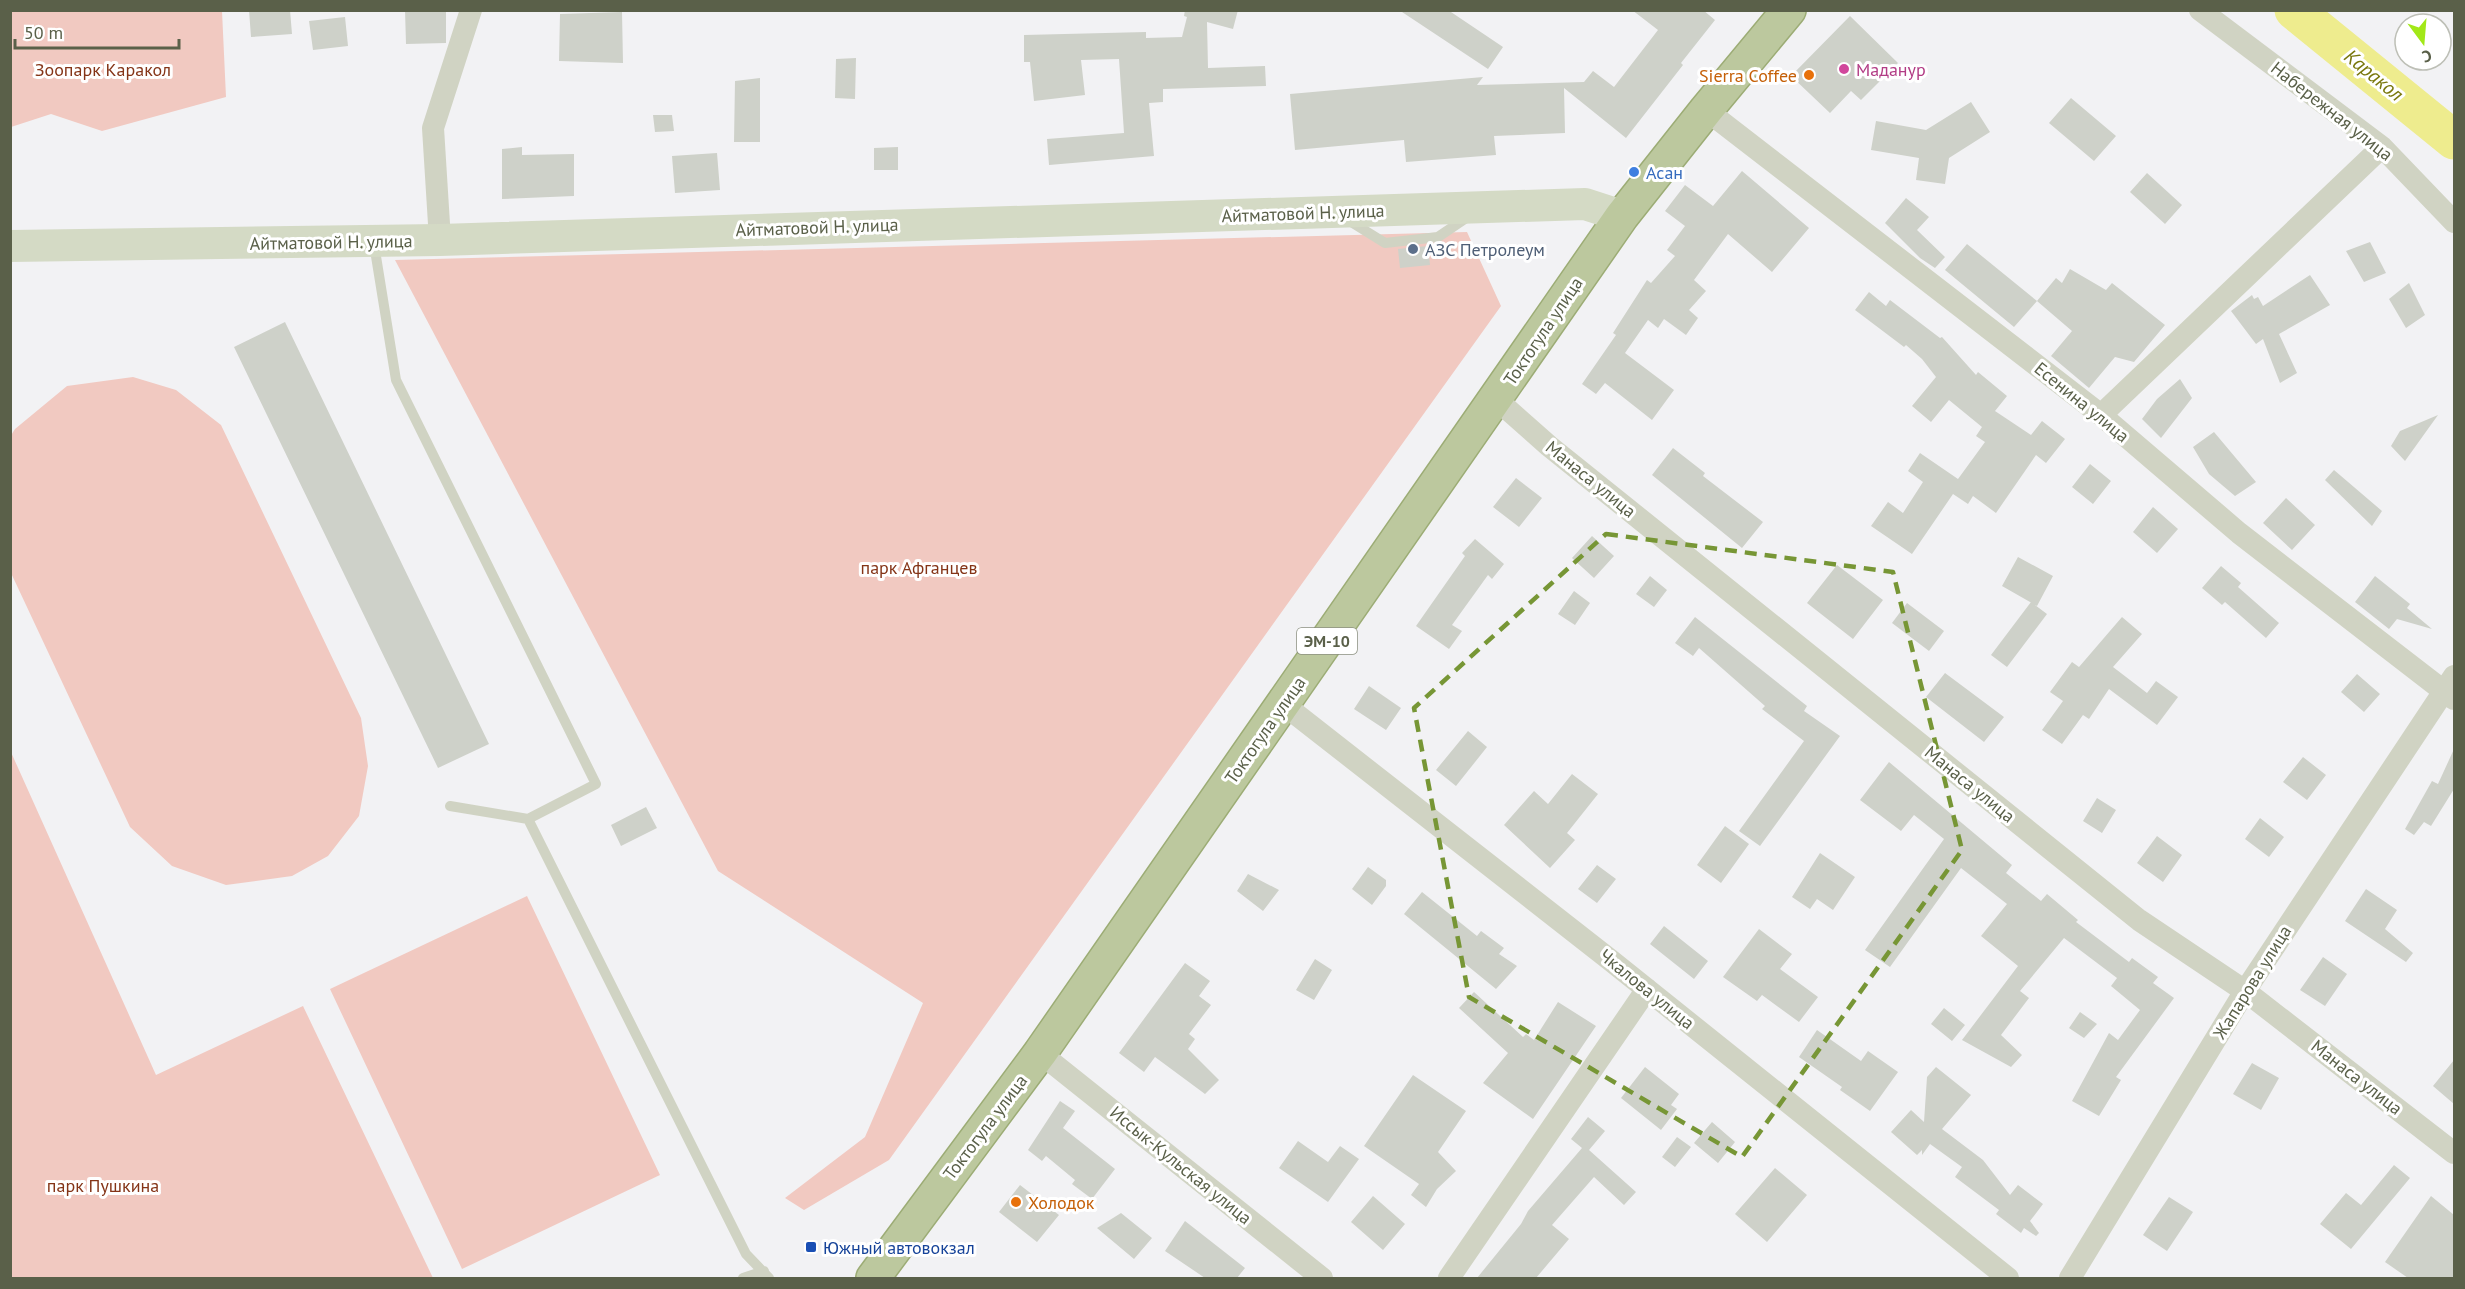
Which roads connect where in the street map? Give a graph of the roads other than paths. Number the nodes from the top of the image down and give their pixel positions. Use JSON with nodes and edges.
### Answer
{"nodes":[{"id":1,"x":471,"y":10,"type":"edge"},
{"id":2,"x":1789,"y":10,"type":"edge"},
{"id":3,"x":2200,"y":10,"type":"edge"},
{"id":4,"x":1706,"y":110,"type":"junction"},
{"id":5,"x":2382,"y":147,"type":"junction"},
{"id":6,"x":1622,"y":216,"type":"junction"},
{"id":7,"x":2454,"y":222,"type":"edge"},
{"id":8,"x":440,"y":240,"type":"junction"},
{"id":9,"x":373,"y":241,"type":"junction"},
{"id":10,"x":10,"y":246,"type":"edge"},
{"id":11,"x":1496,"y":399,"type":"junction"},
{"id":12,"x":2101,"y":415,"type":"junction"},
{"id":13,"x":2451,"y":688,"type":"edge"},
{"id":14,"x":1283,"y":704,"type":"junction"},
{"id":15,"x":450,"y":806,"type":"dead end"},
{"id":16,"x":528,"y":819,"type":"junction"},
{"id":17,"x":1647,"y":989,"type":"junction"},
{"id":18,"x":2245,"y":990,"type":"junction"},
{"id":19,"x":1040,"y":1053,"type":"junction"},
{"id":20,"x":2454,"y":1153,"type":"edge"},
{"id":21,"x":767,"y":1275,"type":"edge"},
{"id":22,"x":743,"y":1278,"type":"edge"},
{"id":23,"x":873,"y":1278,"type":"edge"},
{"id":24,"x":1322,"y":1278,"type":"edge"},
{"id":25,"x":1449,"y":1278,"type":"edge"},
{"id":26,"x":2008,"y":1278,"type":"edge"},
{"id":27,"x":2070,"y":1278,"type":"edge"}],
"edges":[{"from":1,"to":8,"type":"street"},
{"from":2,"to":4,"type":"highway","name":"Токтогула улица","number":"ЭМ-10"},
{"from":3,"to":5,"type":"street","name":"Набережная улица"},
{"from":4,"to":6,"type":"highway","name":"Токтогула улица","number":"ЭМ-10"},
{"from":4,"to":12,"type":"street","name":"Есенина улица"},
{"from":5,"to":7,"type":"street","name":"Набережная улица"},
{"from":5,"to":12,"type":"street"},
{"from":6,"to":8,"type":"main road","name":"Айтматовой Н. улица"},
{"from":6,"to":11,"type":"highway","name":"Токтогула улица","number":"ЭМ-10"},
{"from":8,"to":9,"type":"main road","name":"Айтматовой Н. улица"},
{"from":9,"to":10,"type":"main road","name":"Айтматовой Н. улица"},
{"from":9,"to":16,"type":"lane"},
{"from":11,"to":14,"type":"highway","name":"Токтогула улица","number":"ЭМ-10"},
{"from":11,"to":18,"type":"street","name":"Манаса улица"},
{"from":12,"to":13,"type":"street","name":"Есенина улица"},
{"from":13,"to":18,"type":"street","name":"Жапарова улица"},
{"from":14,"to":17,"type":"street","name":"Чкалова улица"},
{"from":14,"to":19,"type":"highway","name":"Токтогула улица","number":"ЭМ-10"},
{"from":15,"to":16,"type":"lane"},
{"from":16,"to":21,"type":"lane"},
{"from":17,"to":25,"type":"street"},
{"from":17,"to":26,"type":"street","name":"Чкалова улица"},
{"from":18,"to":20,"type":"street","name":"Манаса улица"},
{"from":18,"to":27,"type":"street","name":"Жапарова улица"},
{"from":19,"to":23,"type":"highway","name":"Токтогула улица","number":"ЭМ-10"},
{"from":19,"to":24,"type":"street","name":"Иссык-Кульская улица"},
{"from":21,"to":22,"type":"lane"}]}
